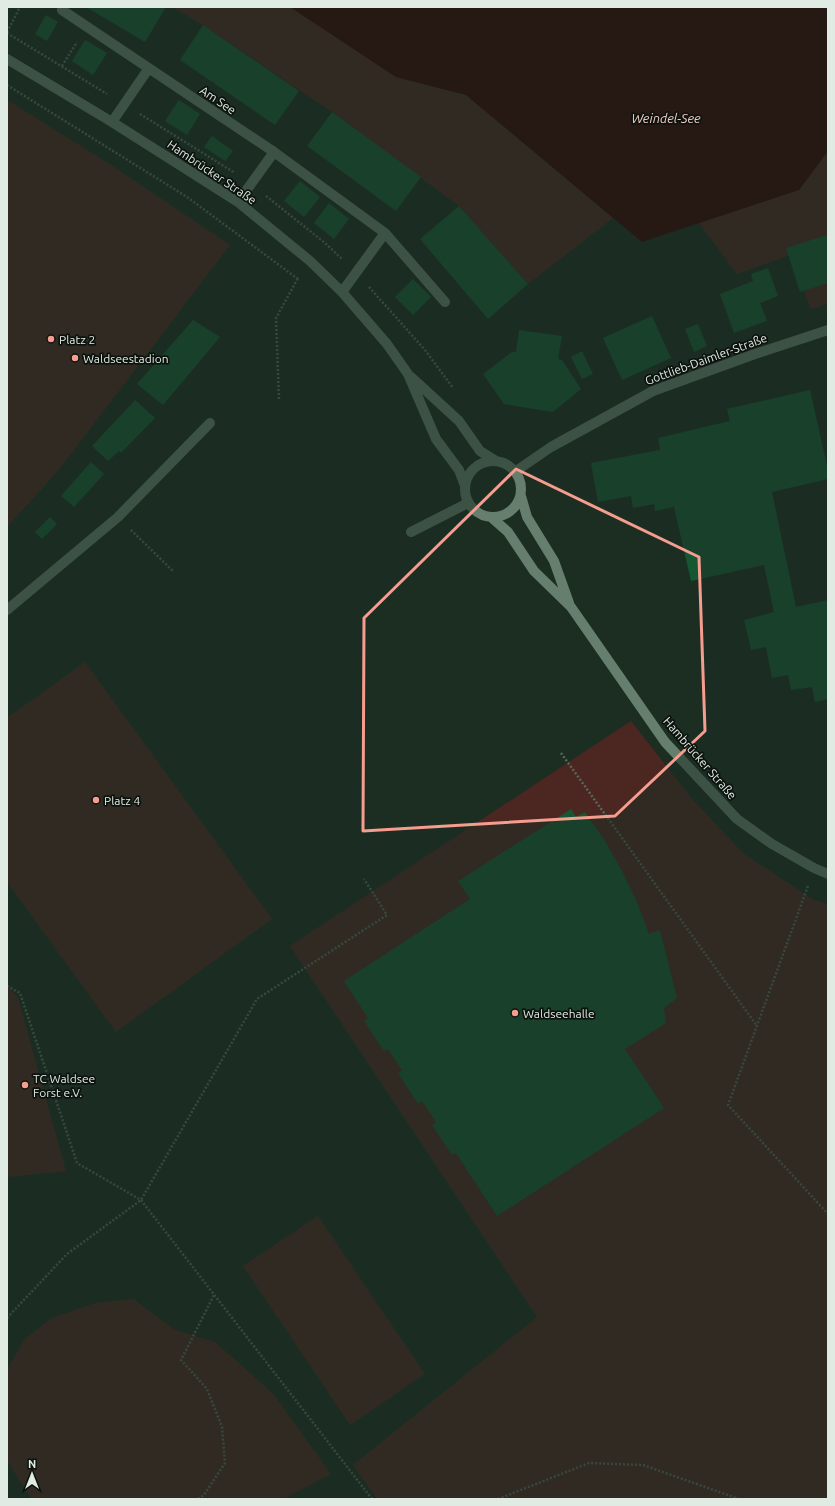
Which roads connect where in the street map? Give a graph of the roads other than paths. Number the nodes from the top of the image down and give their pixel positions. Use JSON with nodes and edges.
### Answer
{"nodes":[{"id":1,"x":62,"y":10,"type":"dead end"},
{"id":2,"x":7,"y":59,"type":"edge"},
{"id":3,"x":149,"y":68,"type":"junction"},
{"id":4,"x":112,"y":122,"type":"junction"},
{"id":5,"x":274,"y":152,"type":"junction"},
{"id":6,"x":238,"y":202,"type":"junction"},
{"id":7,"x":385,"y":234,"type":"junction"},
{"id":8,"x":342,"y":292,"type":"junction"},
{"id":9,"x":446,"y":302,"type":"dead end"},
{"id":10,"x":828,"y":330,"type":"edge"},
{"id":11,"x":408,"y":374,"type":"junction"},
{"id":12,"x":210,"y":423,"type":"dead end"},
{"id":13,"x":496,"y":461,"type":"junction"},
{"id":14,"x":516,"y":472,"type":"junction"},
{"id":15,"x":465,"y":486,"type":"junction"},
{"id":16,"x":521,"y":496,"type":"junction"},
{"id":17,"x":468,"y":503,"type":"junction"},
{"id":18,"x":490,"y":517,"type":"junction"},
{"id":19,"x":411,"y":532,"type":"dead end"},
{"id":20,"x":570,"y":607,"type":"junction"},
{"id":21,"x":7,"y":610,"type":"edge"},
{"id":22,"x":828,"y":874,"type":"edge"}],
"edges":[{"from":1,"to":3,"type":"street","name":"Am See"},
{"from":2,"to":4,"type":"street","name":"Hambrücker Straße"},
{"from":3,"to":4,"type":"street"},
{"from":3,"to":5,"type":"street","name":"Am See"},
{"from":4,"to":6,"type":"street","name":"Hambrücker Straße"},
{"from":5,"to":6,"type":"street"},
{"from":5,"to":7,"type":"street","name":"Am See"},
{"from":6,"to":8,"type":"street","name":"Hambrücker Straße"},
{"from":7,"to":8,"type":"street"},
{"from":7,"to":9,"type":"street","name":"Am See"},
{"from":8,"to":11,"type":"street","name":"Hambrücker Straße"},
{"from":10,"to":14,"type":"street","name":"Gottlieb-Daimler-Straße"},
{"from":11,"to":13,"type":"street","name":"Hambrücker Straße"},
{"from":11,"to":15,"type":"street","name":"Hambrücker Straße"},
{"from":12,"to":21,"type":"street"},
{"from":13,"to":14,"type":"street","name":"Hambrücker Straße"},
{"from":13,"to":15,"type":"street"},
{"from":14,"to":16,"type":"street","name":"Hambrücker Straße"},
{"from":15,"to":17,"type":"street","name":"Hambrücker Straße"},
{"from":16,"to":18,"type":"street"},
{"from":16,"to":20,"type":"street","name":"Hambrücker Straße"},
{"from":17,"to":18,"type":"street","name":"Hambrücker Straße"},
{"from":17,"to":19,"type":"street"},
{"from":18,"to":20,"type":"street","name":"Hambrücker Straße"},
{"from":20,"to":22,"type":"street","name":"Hambrücker Straße"}]}
